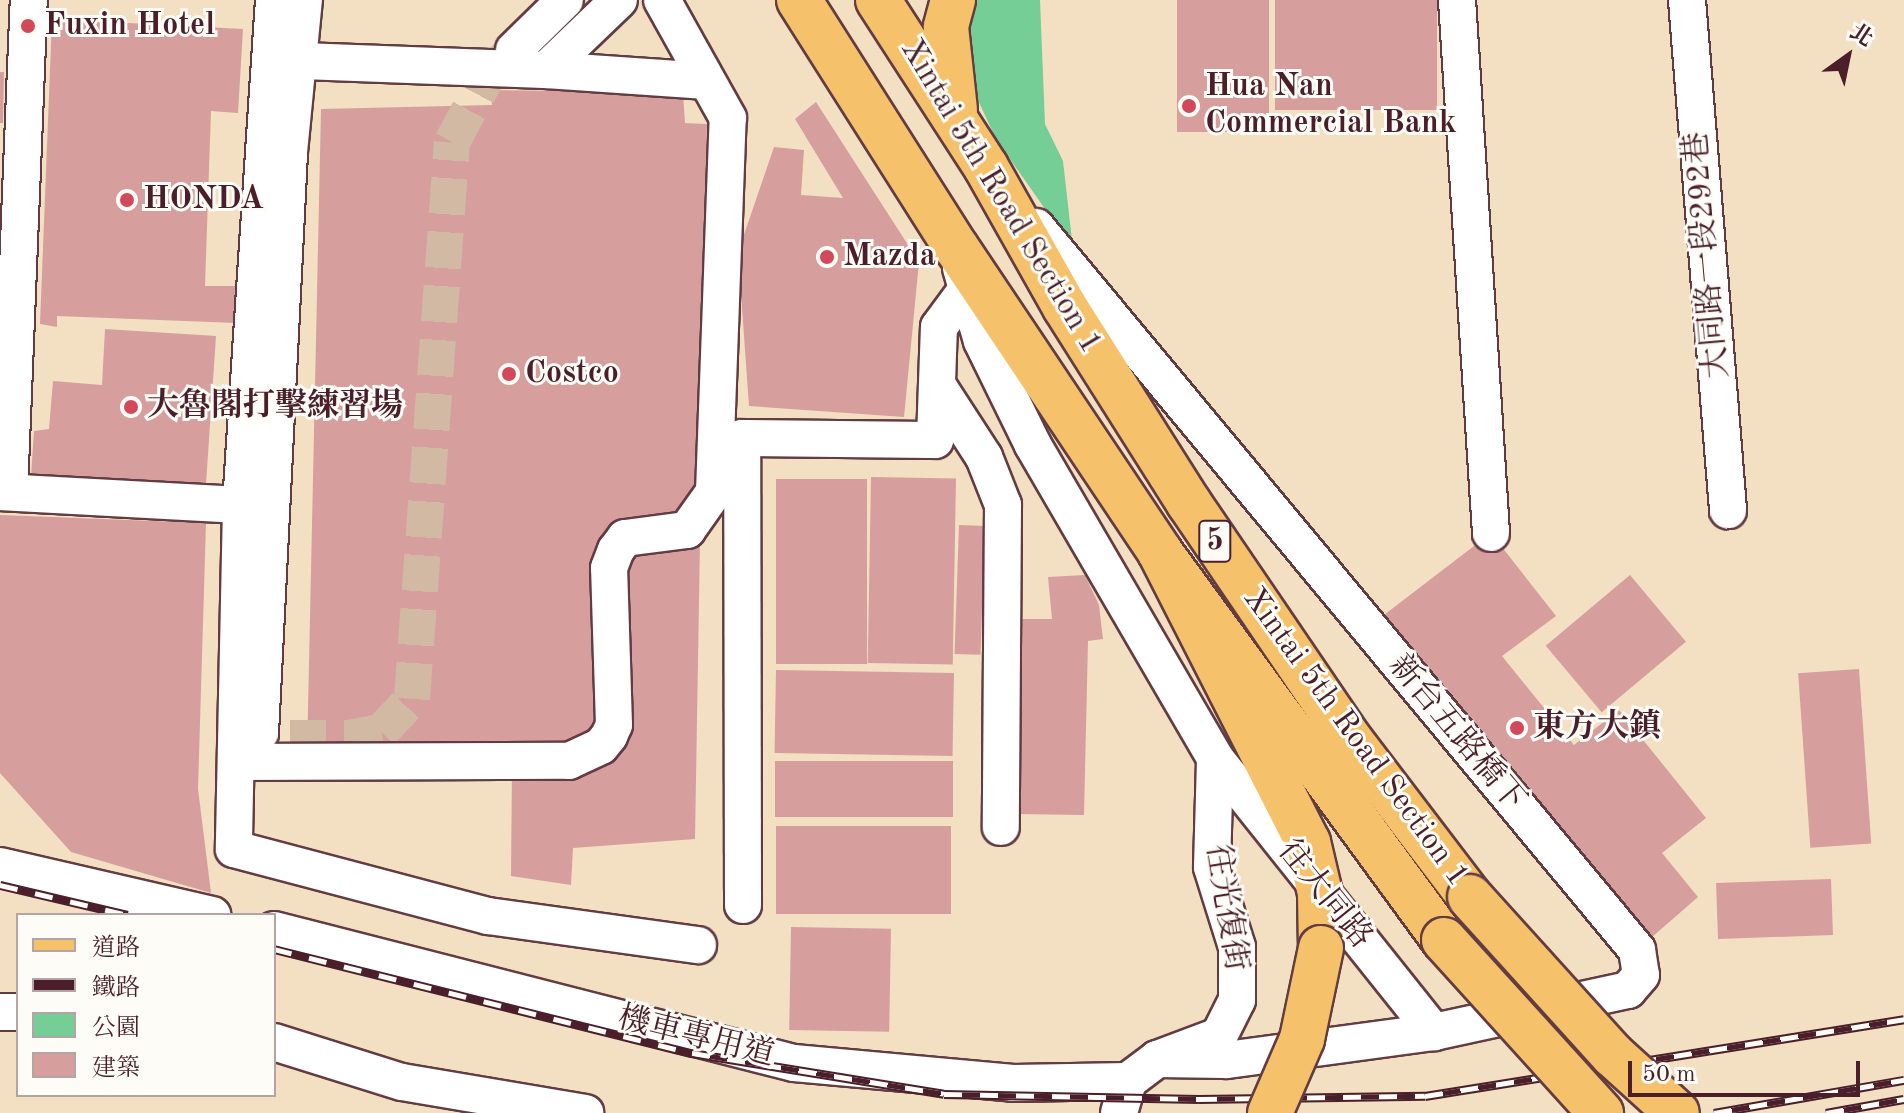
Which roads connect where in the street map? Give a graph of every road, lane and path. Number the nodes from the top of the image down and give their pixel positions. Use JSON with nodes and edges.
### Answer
{"nodes":[{"id":1,"x":29,"y":0,"type":"edge"},
{"id":2,"x":274,"y":0,"type":"edge"},
{"id":3,"x":304,"y":0,"type":"edge"},
{"id":4,"x":565,"y":0,"type":"edge"},
{"id":5,"x":619,"y":0,"type":"edge"},
{"id":6,"x":662,"y":0,"type":"edge"},
{"id":7,"x":799,"y":0,"type":"edge"},
{"id":8,"x":878,"y":0,"type":"edge"},
{"id":9,"x":953,"y":0,"type":"edge"},
{"id":10,"x":1457,"y":0,"type":"edge"},
{"id":11,"x":1687,"y":0,"type":"edge"},
{"id":12,"x":514,"y":50,"type":"tunnel mouth"},
{"id":13,"x":284,"y":61,"type":"junction"},
{"id":14,"x":546,"y":70,"type":"junction"},
{"id":15,"x":707,"y":81,"type":"junction"},
{"id":16,"x":957,"y":120,"type":"junction"},
{"id":17,"x":986,"y":167,"type":"junction"},
{"id":18,"x":956,"y":247,"type":"junction"},
{"id":19,"x":967,"y":289,"type":"junction"},
{"id":20,"x":937,"y":384,"type":"junction"},
{"id":21,"x":4,"y":492,"type":"edge"},
{"id":22,"x":241,"y":505,"type":"junction"},
{"id":23,"x":1728,"y":510,"type":"dead end"},
{"id":24,"x":1491,"y":533,"type":"dead end"},
{"id":25,"x":1160,"y":552,"type":"junction"},
{"id":26,"x":1215,"y":758,"type":"junction"},
{"id":27,"x":247,"y":762,"type":"junction"},
{"id":28,"x":1001,"y":827,"type":"dead end"},
{"id":29,"x":0,"y":866,"type":"edge"},
{"id":30,"x":1319,"y":889,"type":"junction"},
{"id":31,"x":743,"y":905,"type":"dead end"},
{"id":32,"x":203,"y":913,"type":"edge"},
{"id":33,"x":276,"y":931,"type":"edge"},
{"id":34,"x":698,"y":945,"type":"dead end"},
{"id":35,"x":1434,"y":1032,"type":"junction"},
{"id":36,"x":276,"y":1043,"type":"edge"},
{"id":37,"x":1157,"y":1059,"type":"junction"},
{"id":38,"x":1124,"y":1097,"type":"edge"},
{"id":39,"x":585,"y":1113,"type":"edge"},
{"id":40,"x":1270,"y":1113,"type":"edge"},
{"id":41,"x":1601,"y":1113,"type":"edge"},
{"id":42,"x":1677,"y":1113,"type":"edge"}],
"edges":[{"from":1,"to":21,"type":"street"},
{"from":2,"to":13,"type":"street"},
{"from":3,"to":13,"type":"street"},
{"from":4,"to":12,"type":"street"},
{"from":5,"to":14,"type":"street"},
{"from":6,"to":15,"type":"street"},
{"from":7,"to":18,"type":"main road","name":"Xintai 5th Road Section 1","number":"5"},
{"from":8,"to":16,"type":"main road","name":"Xintai 5th Road Section 1","number":"5"},
{"from":9,"to":16,"type":"main road"},
{"from":10,"to":24,"type":"street"},
{"from":11,"to":23,"type":"street","name":"大同路一段292巷"},
{"from":13,"to":14,"type":"street"},
{"from":13,"to":22,"type":"street"},
{"from":13,"to":27,"type":"street"},
{"from":14,"to":15,"type":"street"},
{"from":15,"to":27,"type":"street"},
{"from":16,"to":17,"type":"main road","name":"Xintai 5th Road Section 1","number":"5"},
{"from":17,"to":35,"type":"street","name":"新台五路橋下"},
{"from":17,"to":42,"type":"main road","name":"Xintai 5th Road Section 1","number":"5","bridge":true},
{"from":18,"to":19,"type":"street"},
{"from":18,"to":25,"type":"main road","name":"Xintai 5th Road Section 1","number":"5"},
{"from":19,"to":20,"type":"street"},
{"from":19,"to":26,"type":"street"},
{"from":20,"to":28,"type":"street"},
{"from":20,"to":31,"type":"street"},
{"from":21,"to":22,"type":"street"},
{"from":22,"to":27,"type":"street"},
{"from":25,"to":30,"type":"main road"},
{"from":25,"to":41,"type":"main road","name":"Xintai 5th Road Section 1","number":"5","bridge":true},
{"from":26,"to":30,"type":"street","name":"往大同路"},
{"from":26,"to":37,"type":"street","name":"往光復街"},
{"from":27,"to":34,"type":"street"},
{"from":29,"to":32,"type":"street"},
{"from":30,"to":35,"type":"street","name":"往大同路"},
{"from":30,"to":40,"type":"main road","bridge":true},
{"from":33,"to":38,"type":"street","name":"機車專用道"},
{"from":35,"to":37,"type":"street","name":"新台五路橋下"},
{"from":36,"to":39,"type":"street"},
{"from":37,"to":38,"type":"street"}]}
